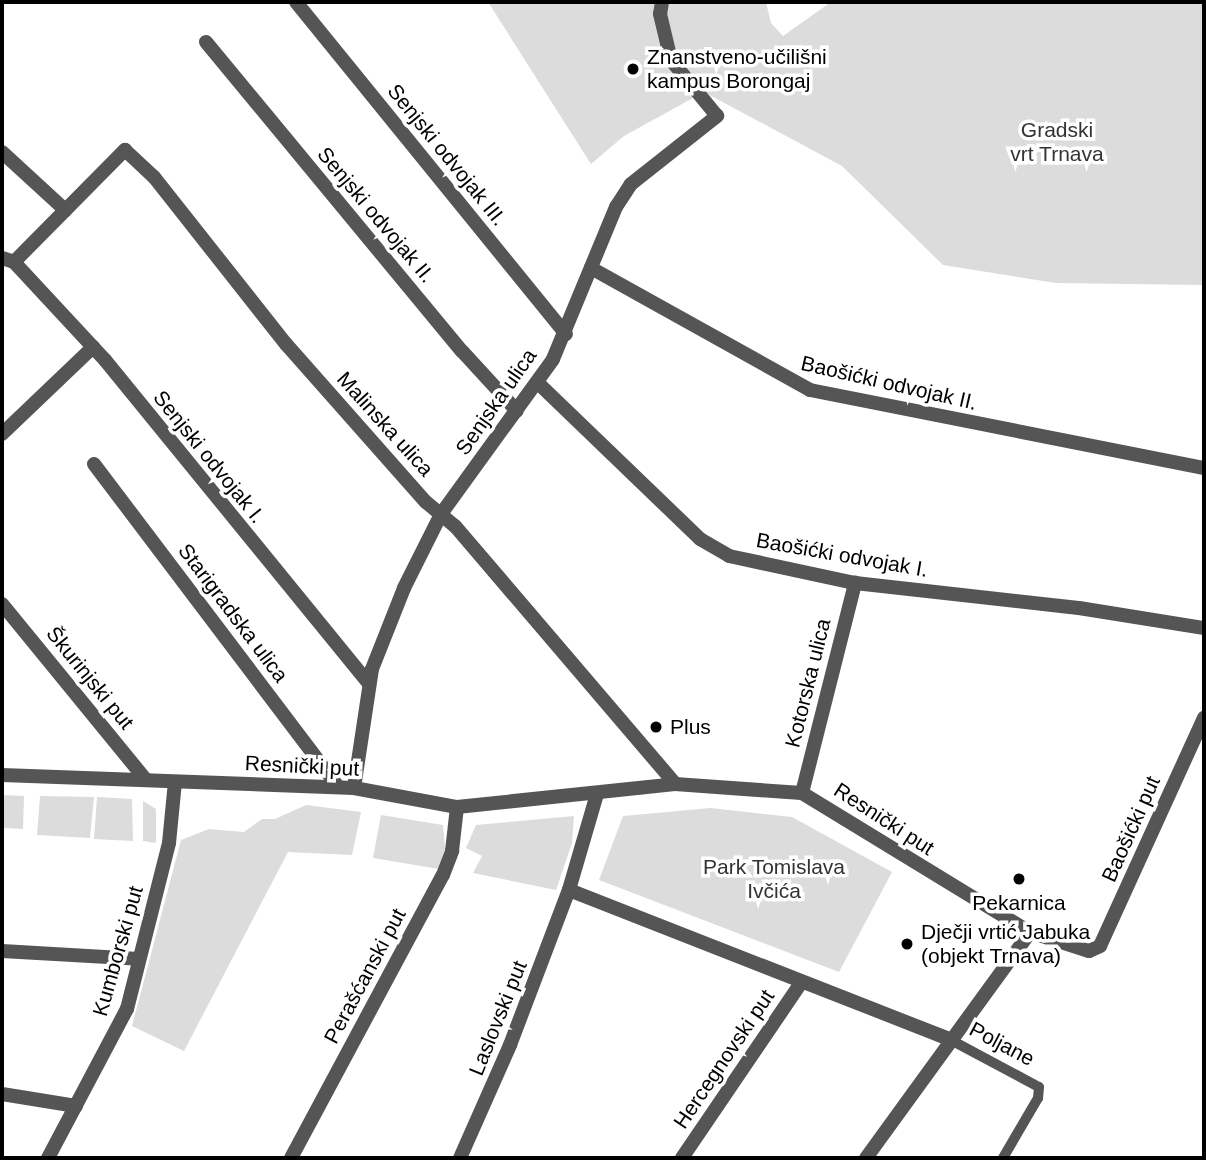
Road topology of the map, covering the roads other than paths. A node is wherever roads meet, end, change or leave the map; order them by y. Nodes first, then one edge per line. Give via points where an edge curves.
1 (296, 2) edge
2 (662, 2) edge
3 (206, 42) dead end
4 (2, 152) edge
5 (65, 210) junction
6 (8, 260) edge
7 (591, 268) junction
8 (566, 334) junction
9 (93, 347) junction
10 (538, 383) junction
11 (517, 411) junction
12 (2, 434) edge
13 (94, 464) dead end
14 (1204, 468) edge
15 (441, 514) junction
16 (855, 583) junction
17 (2, 604) edge
18 (1204, 628) edge
19 (368, 682) junction
20 (1204, 718) edge
21 (2, 775) edge
22 (145, 779) junction
23 (175, 782) junction
24 (675, 784) junction
25 (338, 787) junction
26 (354, 788) junction
27 (597, 793) junction
28 (802, 793) junction
29 (457, 807) junction
30 (569, 890) junction
31 (1030, 932) junction
32 (2, 950) edge
33 (1090, 951) joint
34 (139, 959) junction
35 (801, 983) junction
36 (949, 1039) junction
37 (2, 1094) edge
38 (76, 1106) junction
39 (48, 1158) edge
40 (291, 1158) edge
41 (460, 1158) edge
42 (682, 1158) edge
43 (866, 1158) edge
44 (1003, 1158) edge

1 - 8 street, Senjski odvojak III.
2 - 7 street, Senjska ulica via 660,14 671,60 717,116 631,184
3 - 11 street, Senjski odvojak II.
4 - 5 street
5 - 6 street
5 - 15 street, Malinska ulica via 125,150 154,177 295,354
6 - 9 street, Senjski odvojak I.
7 - 8 street, Senjska ulica
7 - 14 street, Baošićki odvojak II. via 810,390
8 - 10 street, Senjska ulica
9 - 12 street
9 - 19 street, Senjski odvojak I.
10 - 11 street, Senjska ulica
10 - 16 street, Baošićki odvojak I. via 713,549
11 - 15 street, Senjska ulica
13 - 25 street, Starigradska ulica
15 - 19 street, Senjska ulica via 404,588
15 - 24 street, Malinska ulica
16 - 18 street, Baošićki odvojak I. via 1079,608
16 - 28 street, Kotorska ulica
17 - 22 street, Škurinjski put
19 - 26 street, Senjska ulica
20 - 33 street, Baošićki put via 1100,946
21 - 22 street, Resnički put
22 - 23 street, Resnički put
23 - 25 street, Resnički put
23 - 34 street, Kumborski put via 169,843
24 - 27 street, Resnički put
24 - 28 street, Resnički put
25 - 26 street, Resnički put
26 - 29 street, Resnički put
27 - 29 street, Resnički put
27 - 30 street
28 - 31 street, Resnički put
29 - 40 street, Perašćanski put via 452,851 443,875
30 - 35 street
30 - 41 street, Laslovski put via 510,1045
31 - 33 street, Resnički put
31 - 36 street, Poljane
32 - 34 street
34 - 38 street, Kumborski put via 127,1009
35 - 36 street
35 - 42 street, Hercegnovski put
36 - 43 street, Poljane
36 - 44 lane, Poljane via 1039,1087 1038,1098
37 - 38 street
38 - 39 street, Kumborski put

